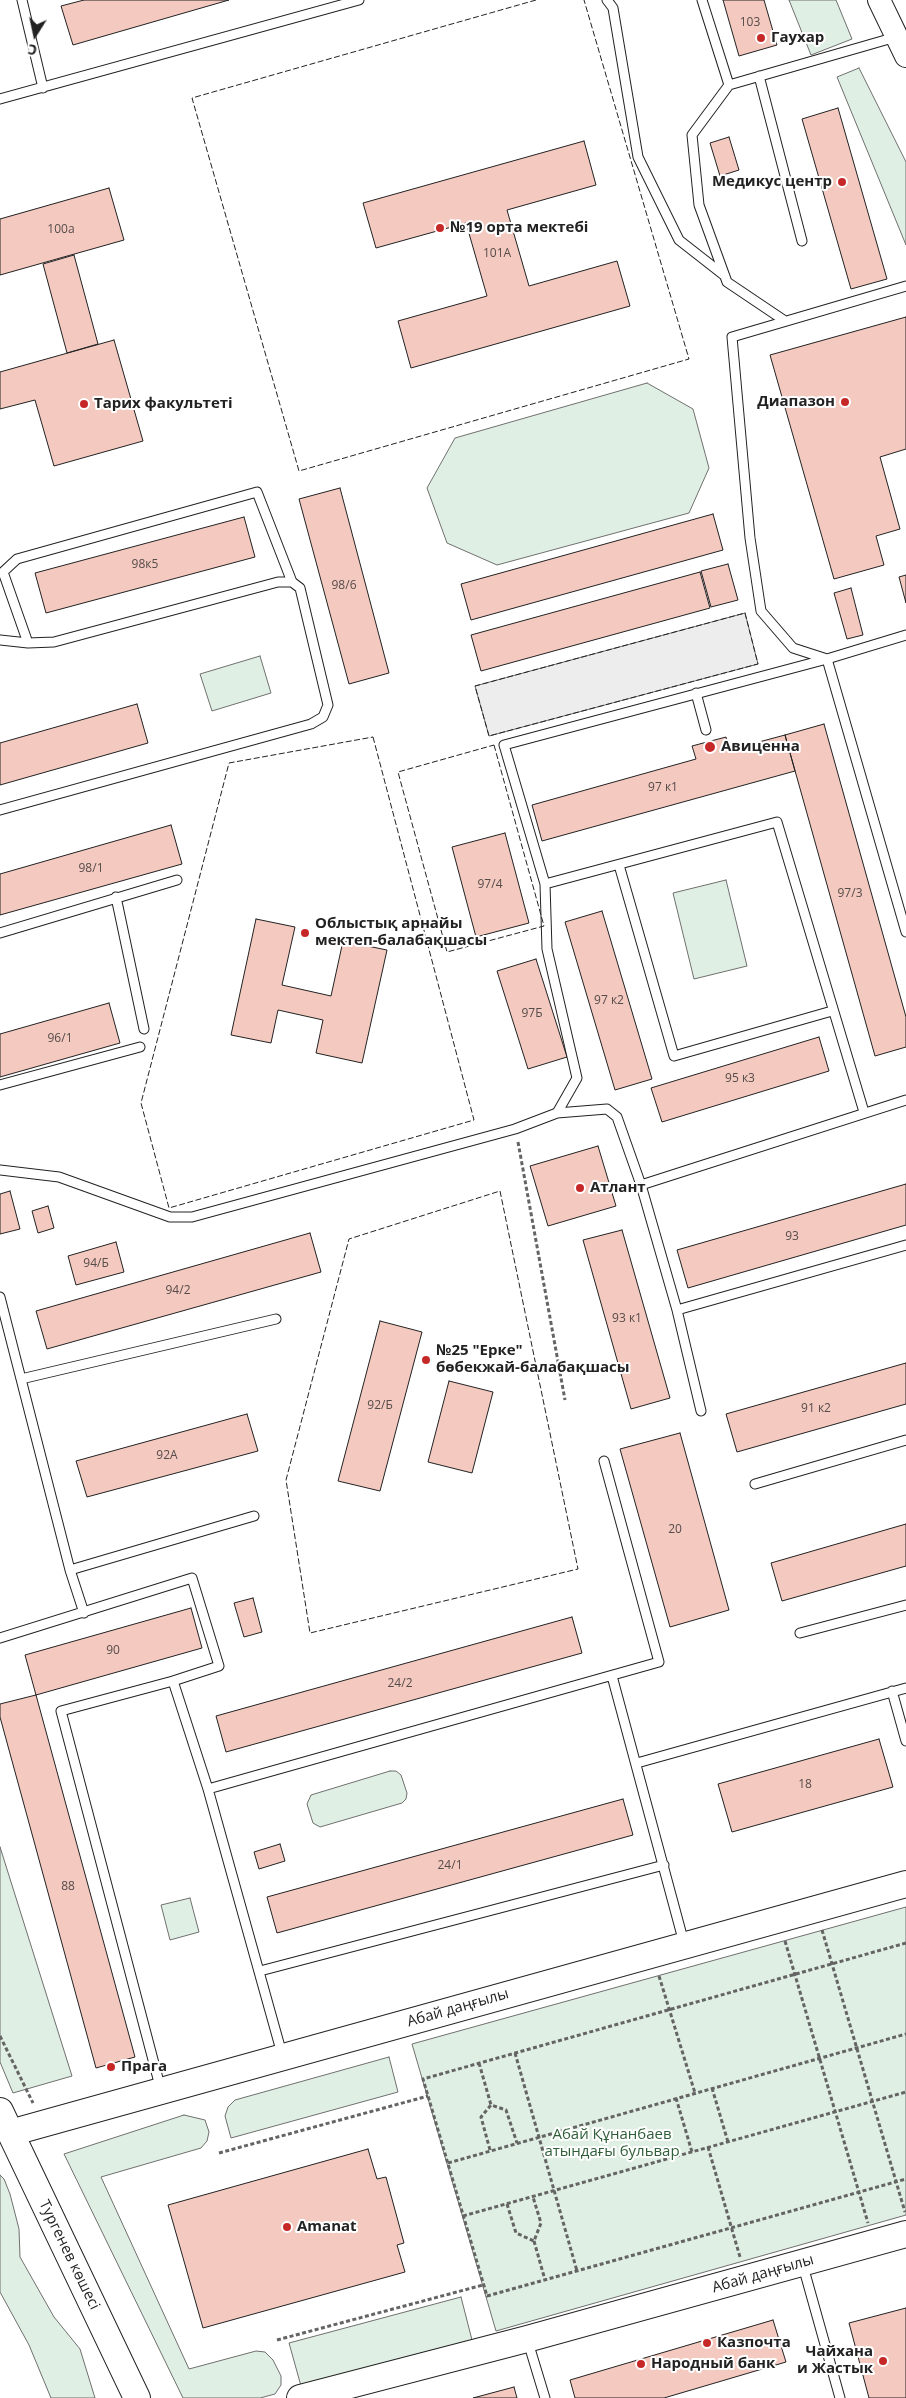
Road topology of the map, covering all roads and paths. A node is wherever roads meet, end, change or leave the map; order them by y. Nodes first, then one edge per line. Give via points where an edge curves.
1 (22, 0) edge
2 (358, 0) edge
3 (607, 0) edge
4 (702, 0) edge
5 (879, 0) edge
6 (901, 46) edge
7 (759, 76) junction
8 (729, 84) junction
9 (43, 88) junction
10 (0, 99) edge
11 (802, 241) dead end
12 (725, 276) junction
13 (906, 286) edge
14 (785, 321) junction
15 (292, 582) junction
16 (906, 635) edge
17 (0, 640) edge
18 (28, 643) junction
19 (827, 659) junction
20 (696, 693) junction
21 (706, 730) dead end
22 (0, 810) edge
23 (619, 866) junction
24 (177, 880) dead end
25 (545, 884) junction
26 (116, 898) junction
27 (0, 932) edge
28 (906, 932) edge
29 (832, 1010) junction
30 (144, 1029) dead end
31 (140, 1047) dead end
32 (0, 1085) edge
33 (906, 1100) edge
34 (864, 1112) junction
35 (556, 1114) junction
36 (515, 1129) junction
37 (0, 1170) edge
38 (641, 1185) junction
39 (906, 1245) edge
40 (0, 1297) edge
41 (677, 1310) junction
42 (276, 1318) dead end
43 (21, 1379) junction
44 (565, 1400) dead end
45 (701, 1411) dead end
46 (906, 1440) edge
47 (604, 1461) dead end
48 (756, 1484) dead end
49 (254, 1516) dead end
50 (70, 1570) junction
51 (906, 1605) edge
52 (84, 1613) junction
53 (800, 1634) dead end
54 (0, 1638) edge
55 (612, 1676) junction
56 (173, 1681) junction
57 (906, 1688) edge
58 (892, 1692) junction
59 (906, 1741) edge
60 (637, 1763) junction
61 (208, 1789) junction
62 (664, 1865) junction
63 (906, 1884) edge
64 (822, 1930) dead end
65 (785, 1940) dead end
66 (906, 1943) edge
67 (685, 1945) junction
68 (832, 1964) junction
69 (260, 1971) junction
70 (795, 1974) junction
71 (659, 1975) dead end
72 (670, 2010) junction
73 (906, 2034) edge
74 (0, 2036) edge
75 (857, 2047) junction
76 (515, 2053) junction
77 (283, 2057) junction
78 (820, 2058) junction
79 (479, 2063) junction
80 (712, 2088) junction
81 (161, 2091) junction
82 (906, 2092) edge
83 (695, 2093) junction
84 (428, 2096) junction
85 (676, 2098) junction
86 (873, 2102) junction
87 (33, 2103) dead end
88 (491, 2105) junction
89 (835, 2112) junction
90 (5, 2122) edge
91 (539, 2137) junction
92 (728, 2142) junction
93 (517, 2143) junction
94 (708, 2148) junction
95 (490, 2150) junction
96 (692, 2152) junction
97 (218, 2153) dead end
98 (448, 2162) junction
99 (906, 2179) edge
100 (896, 2181) junction
101 (554, 2190) junction
102 (859, 2192) junction
103 (533, 2196) junction
104 (507, 2204) junction
105 (906, 2214) edge
106 (463, 2216) junction
107 (869, 2226) dead end
108 (732, 2228) junction
109 (906, 2234) edge
110 (534, 2241) junction
111 (742, 2262) dead end
112 (802, 2263) junction
113 (577, 2271) junction
114 (545, 2280) junction
115 (483, 2285) junction
116 (527, 2339) junction
117 (277, 2340) dead end
118 (137, 2398) edge
119 (300, 2398) edge
120 (545, 2398) edge
121 (840, 2398) edge

1 - 9 lane
2 - 9 lane
3 - 12 lane via 613,8 638,157 679,240
4 - 8 lane
5 - 6 street
6 - 7 lane
7 - 8 lane
7 - 11 lane
8 - 12 lane via 692,135 699,205
9 - 10 lane
12 - 14 lane via 727,282
13 - 14 lane
14 - 19 lane via 732,337 750,538 761,611 793,648
15 - 18 lane via 278,582 54,642
15 - 18 lane via 257,492 17,559 3,572
15 - 22 lane via 300,588 328,705 323,717 311,724
16 - 19 lane
17 - 18 lane
19 - 20 lane
19 - 28 lane
20 - 21 lane
20 - 25 lane via 504,745
23 - 25 lane
23 - 29 lane via 777,822
23 - 29 lane via 674,1056
24 - 26 lane
25 - 35 lane via 547,949 576,1078
26 - 27 lane
26 - 30 lane
29 - 34 lane
31 - 32 lane
33 - 34 lane
34 - 38 lane
35 - 36 lane
35 - 38 lane via 607,1109 617,1117
36 - 37 lane via 192,1217 170,1217 59,1177
36 - 44 path
38 - 41 lane
39 - 41 lane
40 - 43 lane
41 - 45 lane
42 - 43 lane
43 - 50 lane
46 - 48 lane
47 - 55 lane via 660,1662
49 - 50 lane
50 - 52 lane
51 - 53 lane
52 - 54 lane
52 - 56 lane via 192,1578 219,1666
55 - 60 lane
55 - 61 lane
56 - 61 lane
56 - 81 lane via 61,1711
57 - 58 lane
58 - 59 lane
58 - 60 lane
60 - 62 lane
61 - 69 lane
62 - 67 lane
62 - 69 lane
63 - 67 main road, Абай даңғылы
64 - 68 path
65 - 70 path
66 - 68 path
67 - 77 main road, Абай даңғылы
68 - 70 path
68 - 75 path
69 - 77 lane
70 - 72 path
70 - 78 path
71 - 72 path
72 - 76 path
72 - 83 path
73 - 75 path
74 - 87 path
75 - 78 path
75 - 86 path
76 - 79 path
76 - 91 path
77 - 81 main road, Абай даңғылы
78 - 80 path
78 - 89 path
79 - 84 path via 423,2079
79 - 88 path
80 - 83 path
80 - 92 path
81 - 90 main road, Абай даңғылы
82 - 86 path
83 - 85 path
84 - 97 path
84 - 98 path
85 - 91 path
85 - 96 path
86 - 89 path
86 - 100 path
88 - 93 path via 506,2110
88 - 95 path via 481,2117
89 - 92 path
89 - 102 path
90 - 118 main road, Тургенев көшесі
91 - 93 path
91 - 101 path
92 - 94 path
93 - 95 path
94 - 96 path
94 - 108 path
95 - 98 path
96 - 101 path
98 - 106 path
99 - 100 path
100 - 102 path
100 - 105 path
101 - 103 path
101 - 113 path
102 - 107 path
102 - 108 path
103 - 104 path
103 - 110 path via 541,2223
104 - 106 path
104 - 110 path via 516,2232
106 - 115 path
108 - 111 path
108 - 113 path
109 - 112 main road, Абай даңғылы
110 - 114 path
112 - 116 main road, Абай даңғылы
112 - 121 lane
113 - 114 path
114 - 115 path via 487,2296
115 - 117 path
116 - 119 main road, Абай даңғылы
116 - 120 lane

